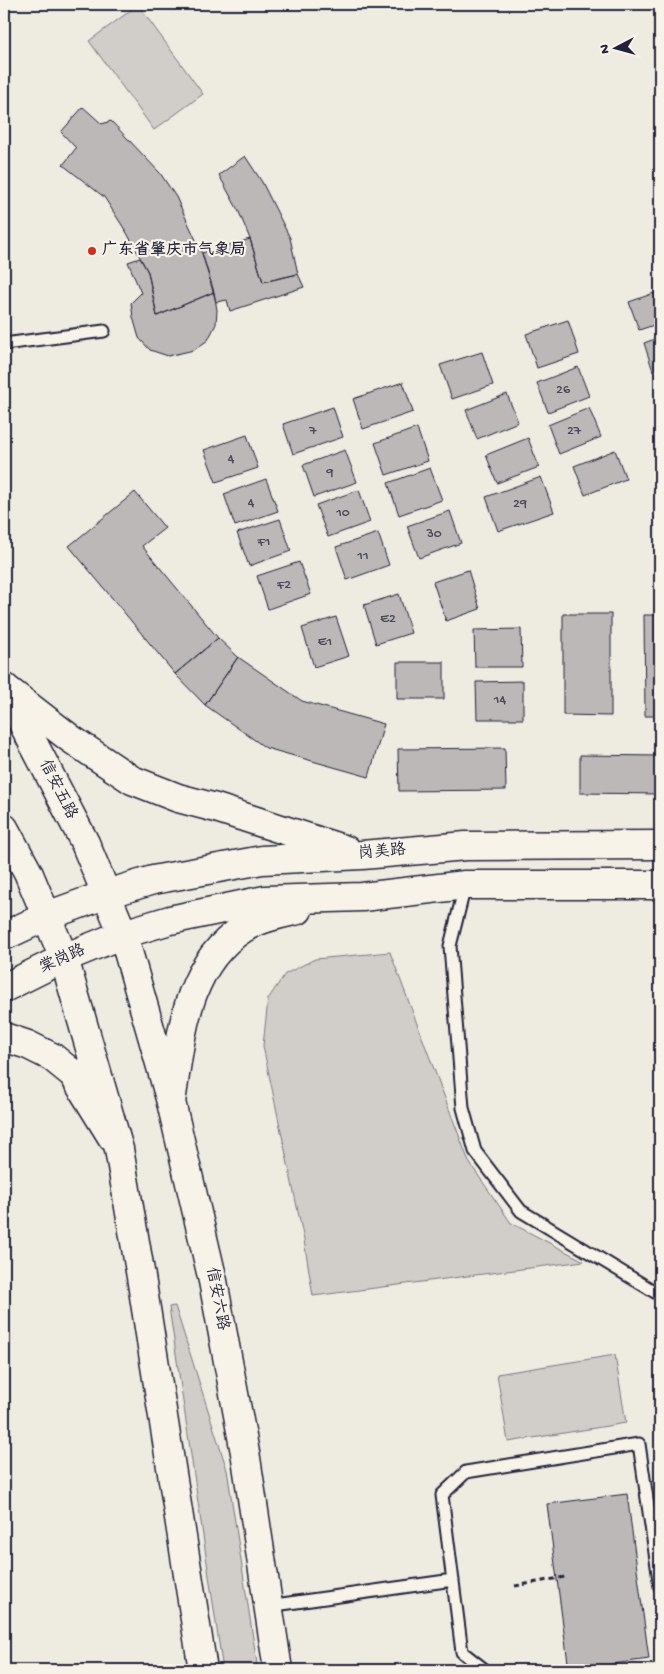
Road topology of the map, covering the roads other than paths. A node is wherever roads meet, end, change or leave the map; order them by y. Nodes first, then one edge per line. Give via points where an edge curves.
1 (104, 331) dead end
2 (4, 344) edge
3 (4, 688) edge
4 (4, 828) edge
5 (660, 845) edge
6 (362, 855) junction
7 (262, 860) junction
8 (465, 885) junction
9 (660, 885) edge
10 (107, 894) junction
11 (362, 897) junction
12 (265, 900) junction
13 (47, 916) junction
14 (123, 934) junction
15 (4, 936) edge
16 (64, 958) junction
17 (4, 988) edge
18 (4, 1037) edge
19 (171, 1102) junction
20 (119, 1149) junction
21 (660, 1294) edge
22 (453, 1580) junction
23 (660, 1587) edge
24 (268, 1606) junction
25 (203, 1670) edge
26 (278, 1670) edge
27 (485, 1670) edge

1 - 2 lane
3 - 6 main road via 70,740 147,787
3 - 10 main road, 信安五路 via 85,843
4 - 13 main road
5 - 6 main road, 岗美路 via 466,846
6 - 7 main road, 岗美路
7 - 10 main road, 岗美路 via 173,875
7 - 12 main road
8 - 9 main road
8 - 11 main road
8 - 21 lane via 450,946 463,1108 475,1151 521,1211
10 - 13 main road
10 - 14 main road, 信安五路
11 - 12 main road
11 - 19 main road via 278,914 245,927 225,942 205,967 184,1016
12 - 14 main road via 170,920
13 - 15 main road
13 - 16 main road
14 - 16 main road, 棠岗路
14 - 19 main road, 信安六路
16 - 17 main road, 棠岗路
16 - 20 main road
18 - 20 main road via 52,1057 73,1074
19 - 24 main road, 信安六路 via 213,1281 246,1458
20 - 25 main road
22 - 23 lane via 442,1495 466,1472 639,1444
22 - 24 lane
22 - 27 lane via 462,1652
24 - 26 main road, 信安六路

